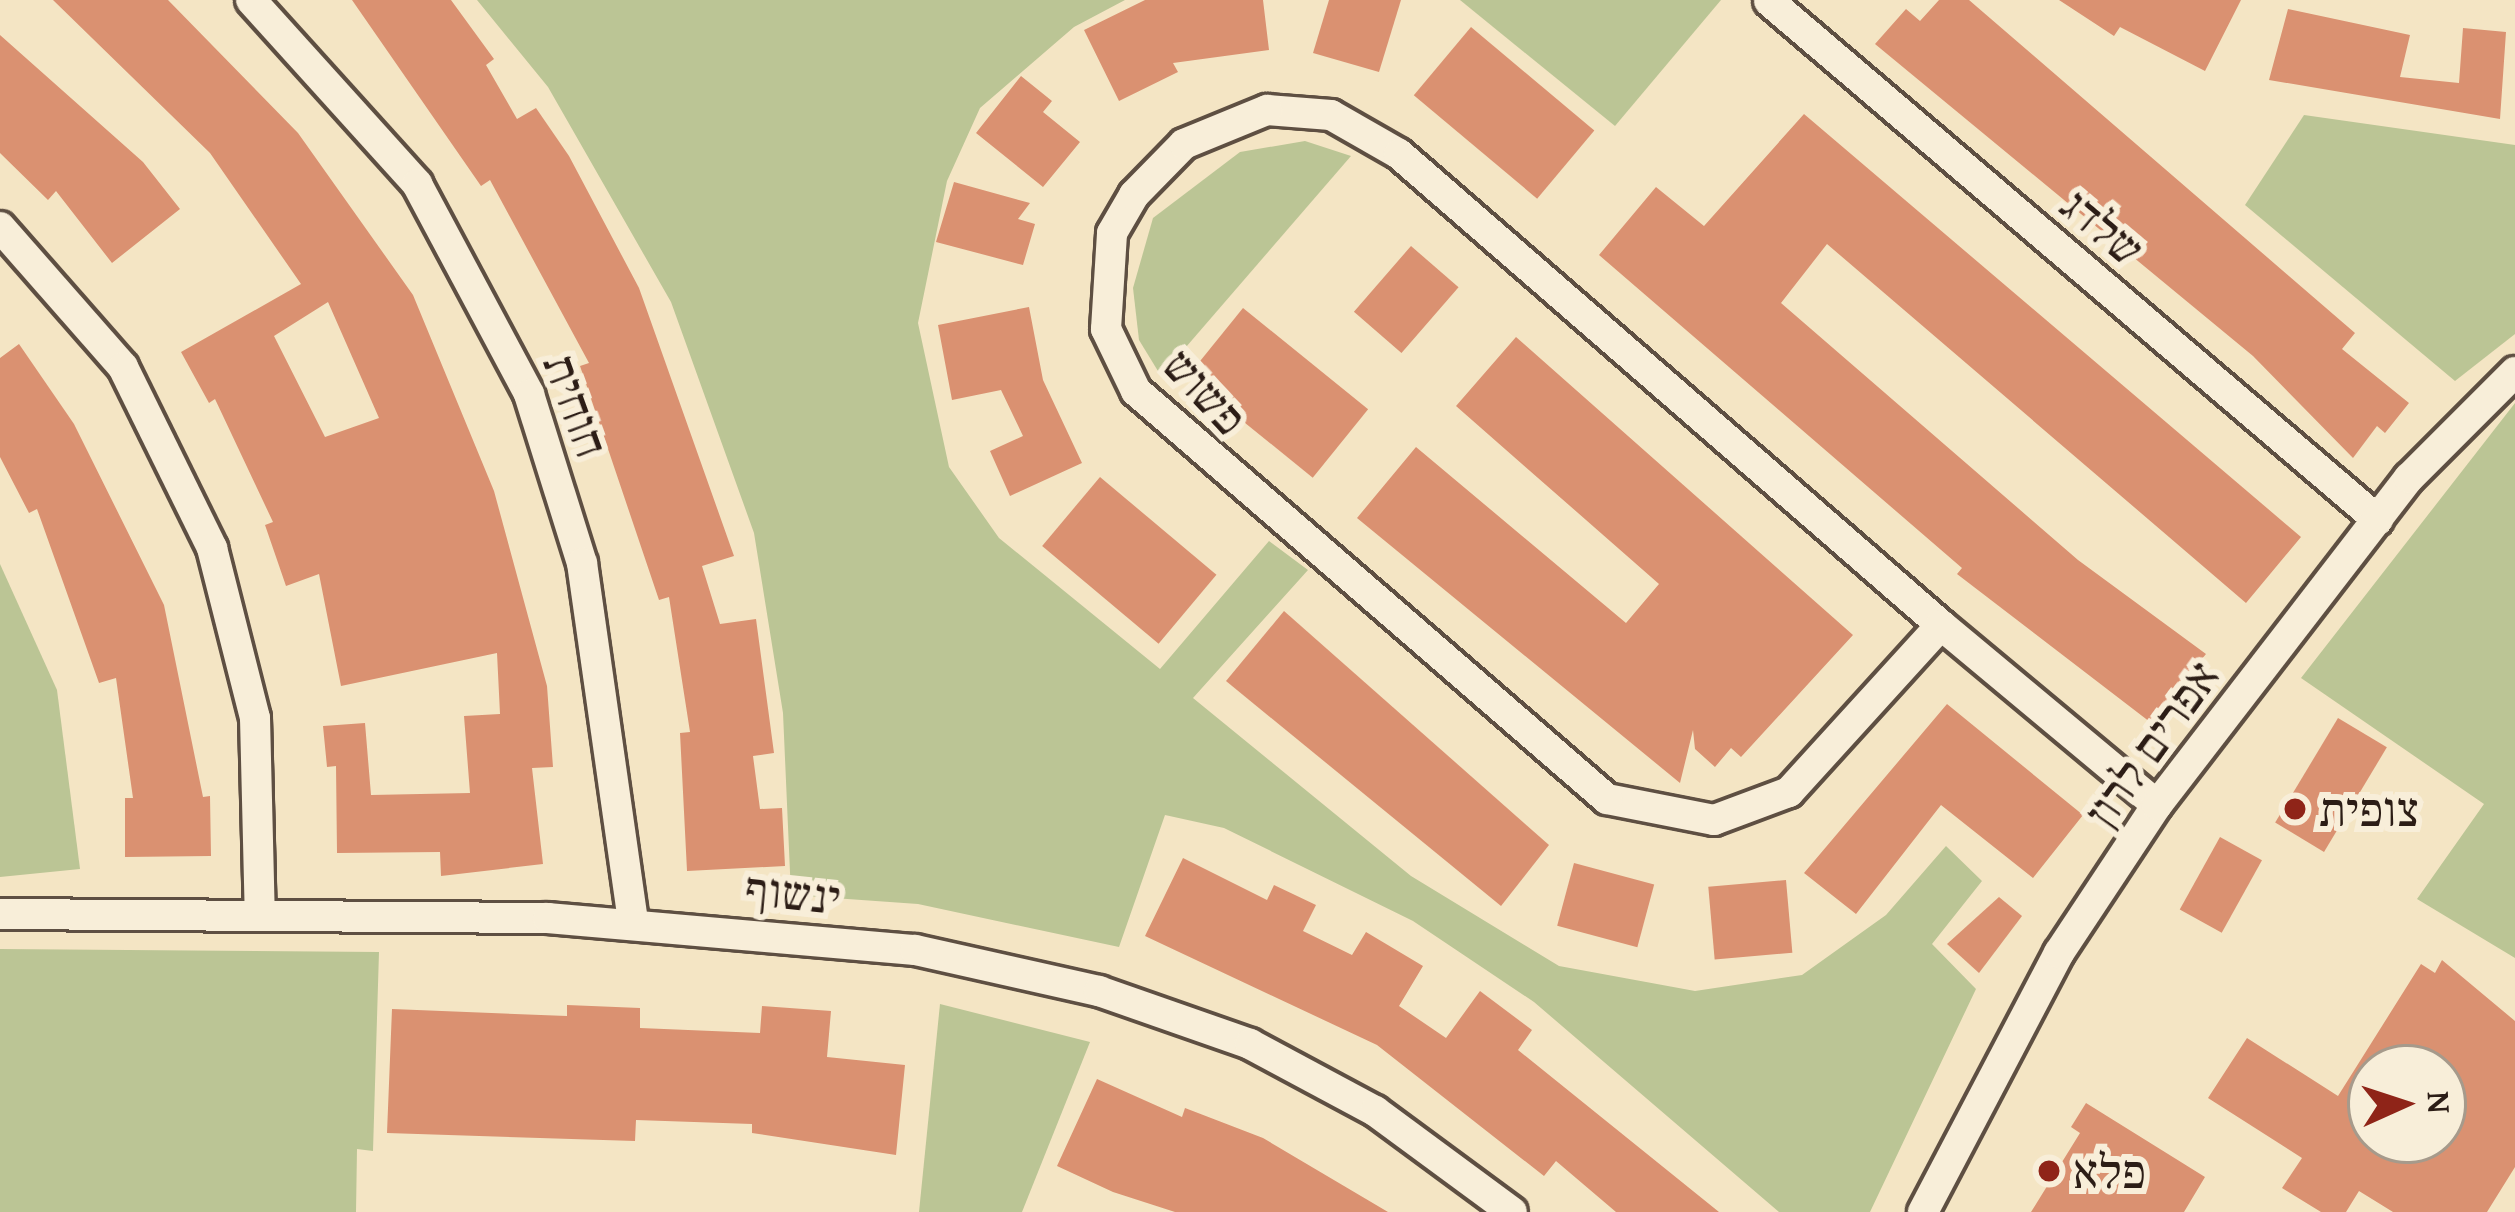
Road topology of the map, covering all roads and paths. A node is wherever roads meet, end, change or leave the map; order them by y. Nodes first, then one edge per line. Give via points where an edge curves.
1 (251, 0) edge
2 (1769, 2) edge
3 (0, 226) edge
4 (2515, 372) edge
5 (2378, 520) junction
6 (1941, 625) junction
7 (2157, 805) junction
8 (0, 914) edge
9 (260, 916) junction
10 (633, 923) junction
11 (1512, 1212) edge
12 (1924, 1212) edge

1 - 10 street, חוחית via 417,184 529,394 591,608
2 - 5 street, שלדג
3 - 9 street via 123,367 212,548 255,718
4 - 5 street, אפרים לרון
5 - 7 street, אפרים לרון
6 - 6 street, פשוש via 1363,129 1296,109 1210,129 1162,164 1112,233 1106,329 1156,416 1607,799 1714,820 1789,792
6 - 7 street, פשוש
7 - 12 street, אפרים לרון via 2059,953
8 - 9 street, ינשוף
9 - 10 street, ינשוף
10 - 11 street, ינשוף via 915,950 1169,1013 1315,1075

